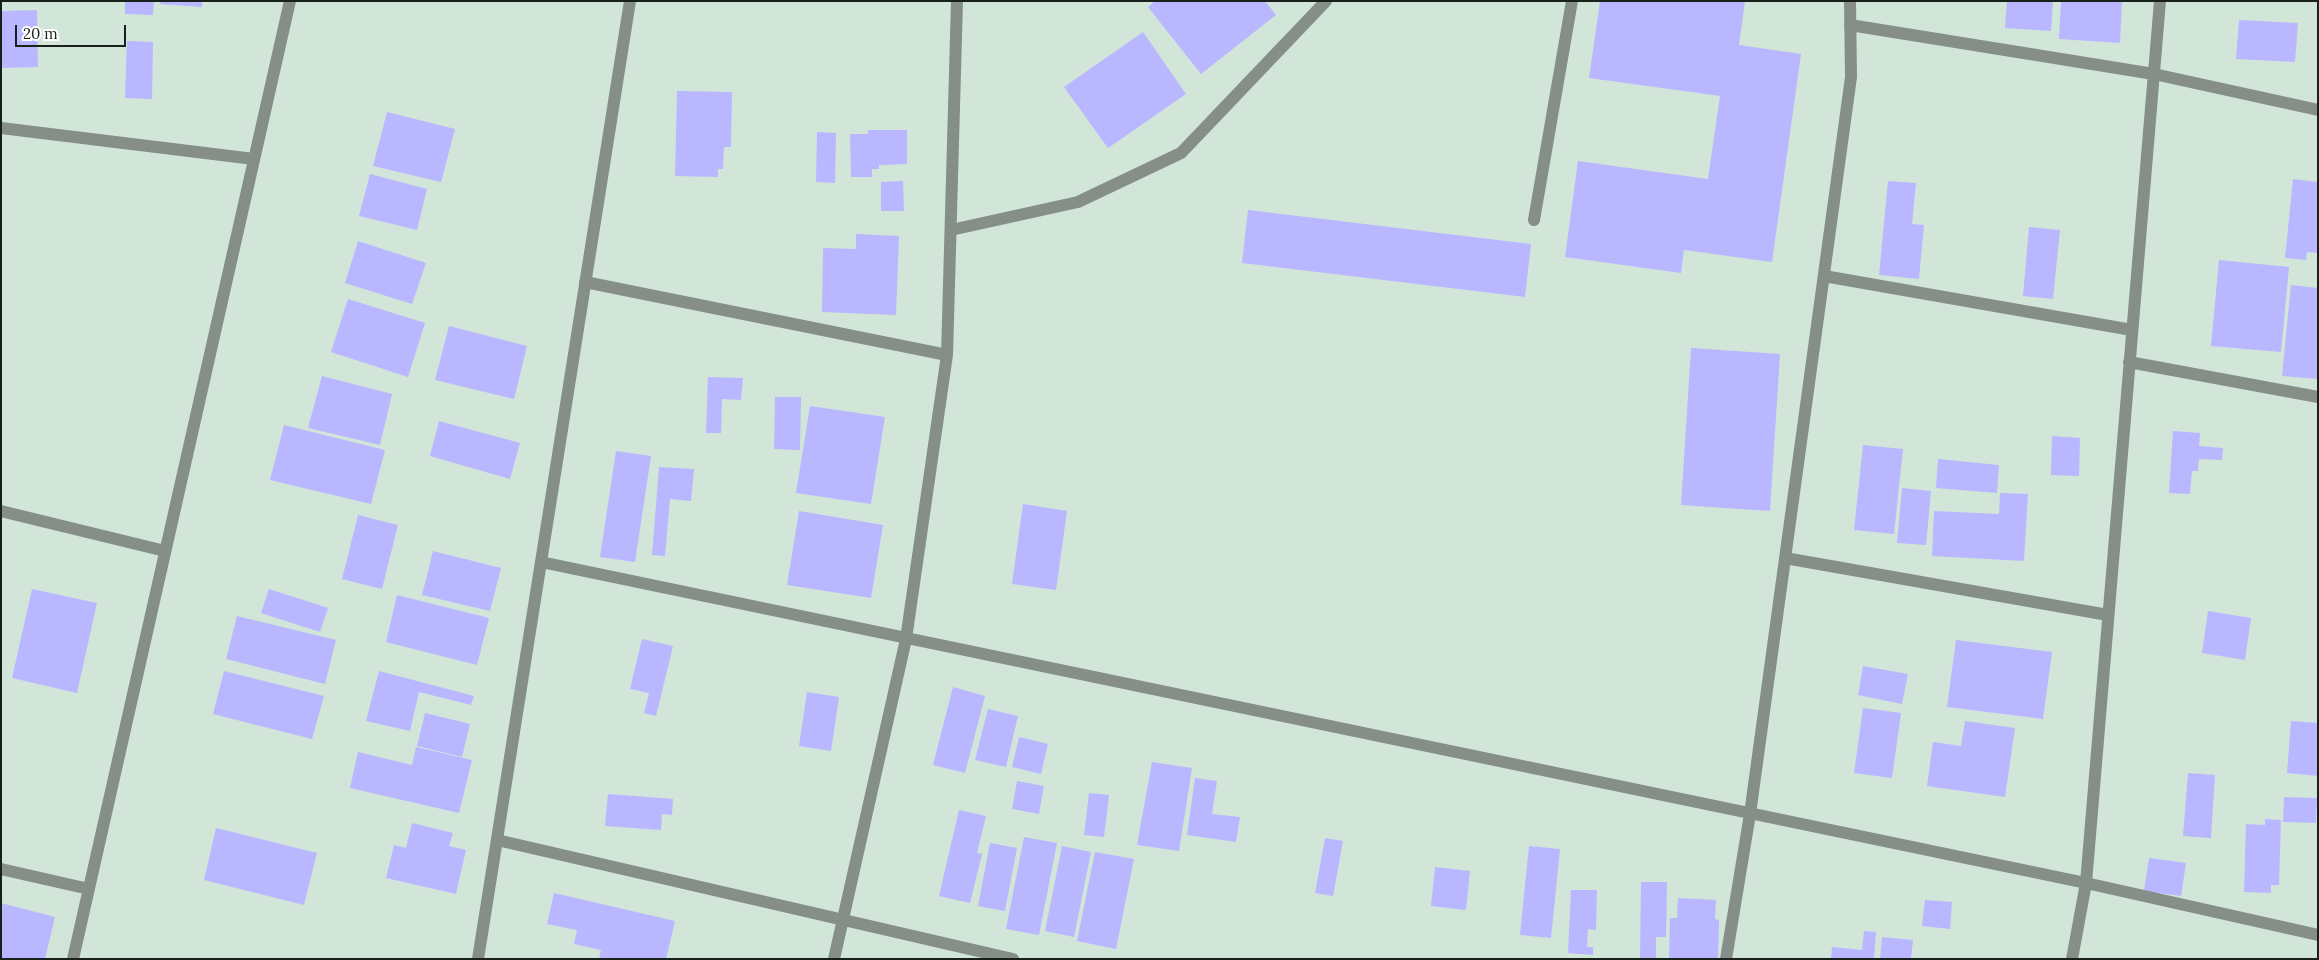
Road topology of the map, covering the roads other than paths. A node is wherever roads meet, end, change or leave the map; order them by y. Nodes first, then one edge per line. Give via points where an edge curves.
1 (290, 1) edge
2 (630, 1) edge
3 (957, 1) edge
4 (1326, 1) edge
5 (1572, 1) edge
6 (1850, 1) edge
7 (2160, 1) edge
8 (1850, 25) junction
9 (2154, 74) junction
10 (2318, 110) edge
11 (1, 128) edge
12 (254, 159) junction
13 (1534, 220) dead end
14 (951, 230) junction
15 (1824, 276) junction
16 (585, 282) junction
17 (2132, 330) junction
18 (948, 356) junction
19 (2130, 362) junction
20 (2318, 397) edge
21 (1, 511) edge
22 (165, 551) junction
23 (1785, 558) junction
24 (541, 562) junction
25 (2108, 615) junction
26 (906, 639) junction
27 (1750, 814) junction
28 (497, 840) junction
29 (1, 869) edge
30 (2086, 883) junction
31 (89, 889) junction
32 (843, 920) junction
33 (2318, 935) edge
34 (74, 959) edge
35 (478, 959) edge
36 (834, 959) edge
37 (1012, 959) edge
38 (1726, 959) edge
39 (2072, 959) edge

1 - 12 street
2 - 16 street
3 - 14 street
4 - 14 street via 1182,153 1078,202
5 - 13 street
6 - 8 street
7 - 9 street
8 - 9 street
8 - 15 street via 1851,77
9 - 10 street
9 - 17 street
11 - 12 street
12 - 22 street
14 - 18 street
15 - 17 street
15 - 23 street
16 - 18 street
16 - 24 street
17 - 19 street
18 - 26 street
19 - 20 street
19 - 25 street
21 - 22 street
22 - 31 street
23 - 25 street
23 - 27 street
24 - 26 street
24 - 28 street
25 - 30 street
26 - 27 street
26 - 32 street
27 - 30 street
27 - 38 street
28 - 32 street
28 - 35 street
29 - 31 street
30 - 33 street
30 - 39 street
31 - 34 street
32 - 36 street
32 - 37 street

